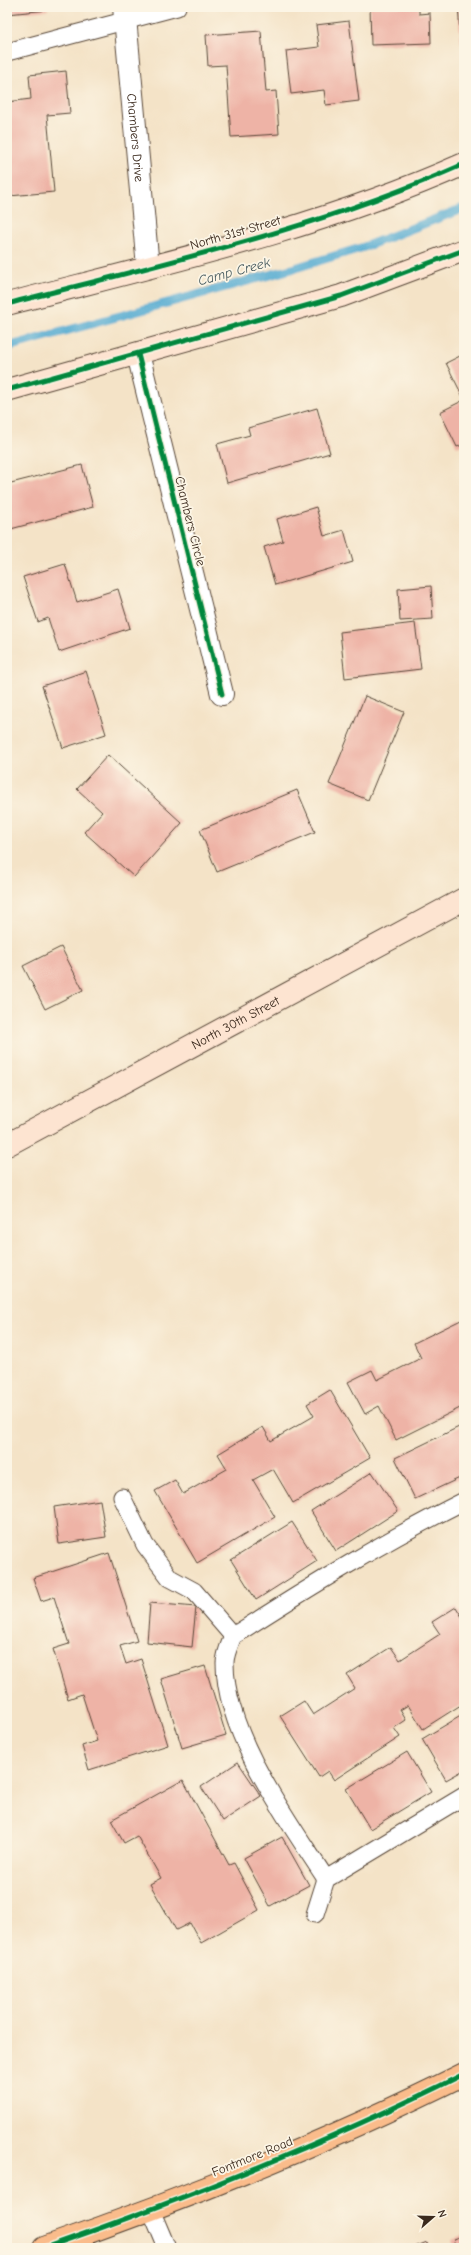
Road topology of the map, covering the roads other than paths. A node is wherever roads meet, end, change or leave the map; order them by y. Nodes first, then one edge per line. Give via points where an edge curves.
1 (177, 7) edge
2 (124, 15) edge
3 (7, 52) edge
4 (464, 164) edge
5 (464, 250) edge
6 (148, 267) junction
7 (7, 304) edge
8 (138, 354) junction
9 (7, 390) edge
10 (222, 694) dead end
11 (464, 899) edge
12 (7, 1145) edge
13 (122, 1497) dead end
14 (464, 1501) edge
15 (233, 1636) junction
16 (464, 1796) edge
17 (326, 1879) junction
18 (315, 1914) dead end
19 (464, 2074) edge
20 (151, 2210) junction
21 (74, 2243) edge
22 (44, 2248) edge
23 (167, 2248) edge

1 - 2 lane
2 - 3 lane
2 - 6 street, Chambers Drive
4 - 6 main road, North 31st Street via 327,216
5 - 8 main road via 341,296
6 - 7 main road, North 31st Street
8 - 9 main road
8 - 10 street, Chambers Circle
11 - 12 main road, North 30th Street
13 - 15 lane via 145,1545 170,1578 194,1591
14 - 15 lane via 334,1571
15 - 17 lane via 225,1661 229,1691 241,1735 279,1805
16 - 17 lane
17 - 18 lane
19 - 20 main road, Fontmore Road via 333,2135
20 - 21 main road, Fontmore Road
20 - 23 lane
21 - 22 main road, Fontmore Road

